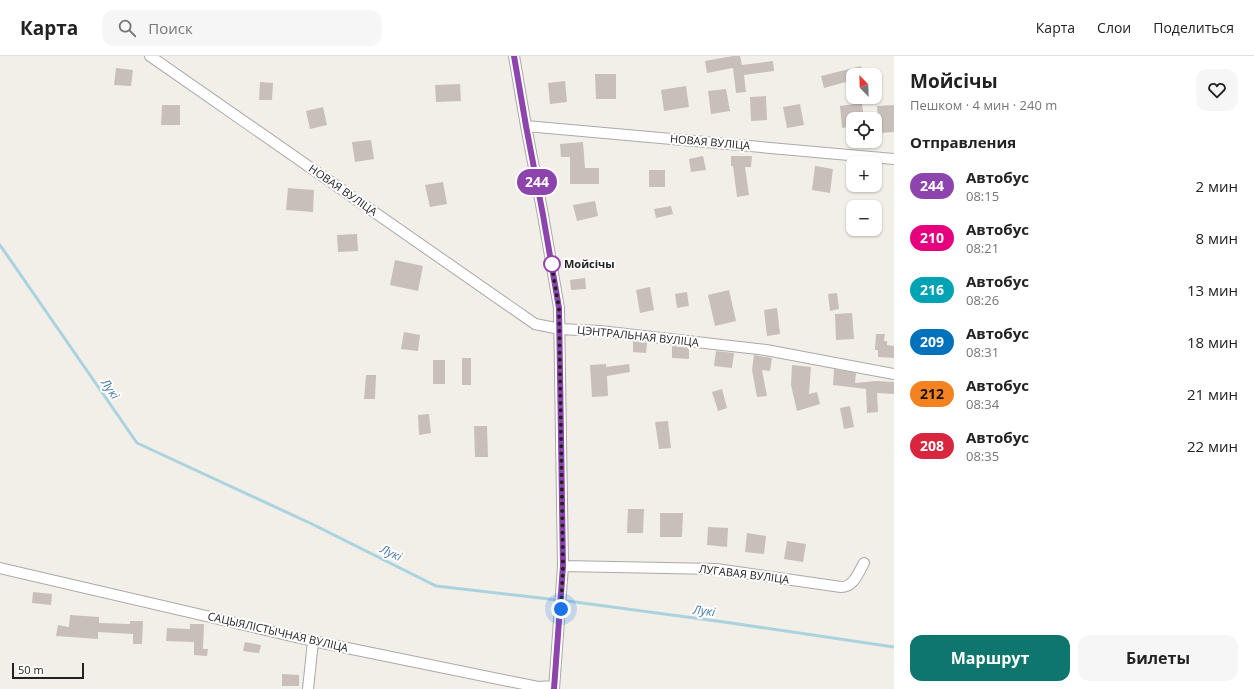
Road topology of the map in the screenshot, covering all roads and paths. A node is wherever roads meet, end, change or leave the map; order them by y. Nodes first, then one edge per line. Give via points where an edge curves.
1 (150, 56) edge
2 (514, 56) edge
3 (526, 126) junction
4 (894, 159) edge
5 (535, 324) joint
6 (560, 329) junction
7 (894, 374) edge
8 (864, 563) dead end
9 (563, 566) junction
10 (0, 568) edge
11 (313, 640) junction
12 (554, 687) edge
13 (308, 689) edge

1 - 5 street, НОВАЯ ВУЛІЦА
2 - 3 street
3 - 4 street, НОВАЯ ВУЛІЦА
3 - 6 street via 559,308
5 - 6 street, ЦЭНТРАЛЬНАЯ ВУЛІЦА
6 - 7 street, ЦЭНТРАЛЬНАЯ ВУЛІЦА via 600,331 766,350
6 - 9 street
8 - 9 street, ЛУГАВАЯ ВУЛІЦА via 851,584 845,587 716,569
9 - 12 street
10 - 11 street, САЦЫЯЛІСТЫЧНАЯ ВУЛІЦА
11 - 12 street, САЦЫЯЛІСТЫЧНАЯ ВУЛІЦА via 538,687
11 - 13 street

